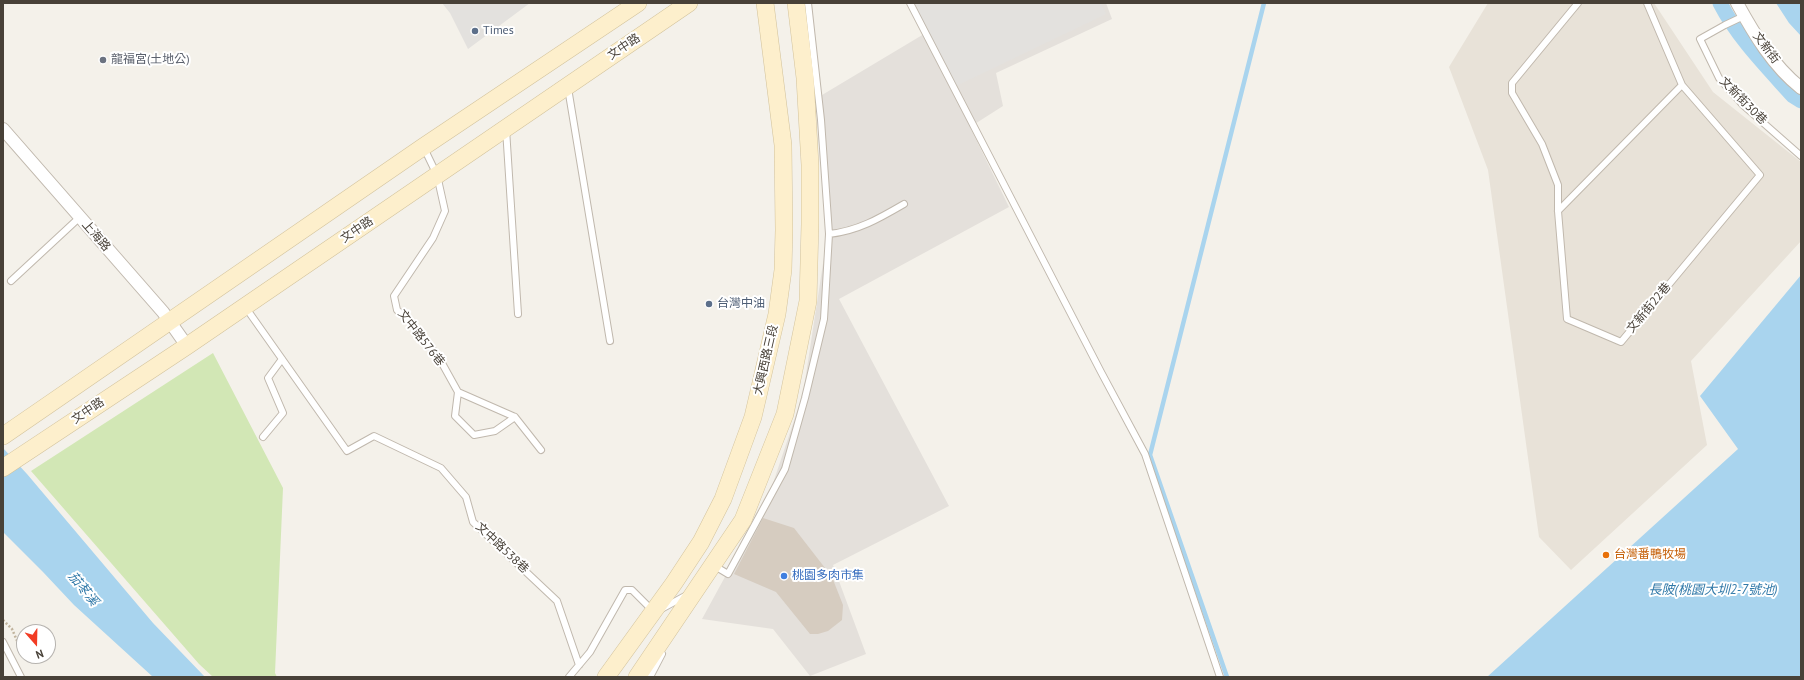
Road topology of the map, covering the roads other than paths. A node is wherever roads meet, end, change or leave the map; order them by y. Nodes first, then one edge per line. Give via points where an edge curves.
1 (638, 3) edge
2 (690, 3) edge
3 (765, 3) edge
4 (796, 3) edge
5 (808, 3) edge
6 (910, 3) edge
7 (1578, 3) edge
8 (1647, 3) edge
9 (1737, 3) edge
10 (1744, 16) junction
11 (1682, 85) junction
12 (567, 86) junction
13 (1801, 88) edge
14 (3, 128) edge
15 (506, 128) junction
16 (423, 147) junction
17 (1801, 156) edge
18 (437, 175) junction
19 (904, 204) dead end
20 (1558, 211) junction
21 (80, 217) junction
22 (829, 234) junction
23 (11, 281) dead end
24 (245, 306) junction
25 (518, 314) dead end
26 (170, 322) junction
27 (610, 341) dead end
28 (186, 346) junction
29 (282, 359) junction
30 (458, 392) junction
31 (515, 417) junction
32 (4, 435) edge
33 (263, 437) dead end
34 (541, 450) dead end
35 (3, 468) edge
36 (713, 565) junction
37 (695, 591) junction
38 (654, 612) junction
39 (3, 642) edge
40 (579, 665) junction
41 (21, 677) edge
42 (569, 677) edge
43 (598, 677) edge
44 (606, 677) edge
45 (637, 677) edge
46 (650, 677) edge
47 (1220, 677) edge

1 - 16 street
2 - 12 street, 文中路
3 - 38 street, 大興西路三段 via 783,145 783,270 777,314 752,417 723,499 700,542
4 - 36 street via 810,165 808,301 785,414 743,520
5 - 22 lane via 821,120
6 - 47 lane via 1145,454
7 - 20 lane, 文新街22巷 via 1512,83 1512,93 1542,144 1558,184
8 - 11 lane, 文新街22巷
9 - 10 street, 文新街
10 - 13 street, 文新街 via 1773,60
10 - 17 lane, 文新街30巷 via 1700,39 1719,78 1743,105
11 - 20 lane
11 - 20 lane, 文新街22巷 via 1760,175 1621,342 1567,319
12 - 15 street, 文中路
12 - 27 lane
14 - 21 street, 上海路
15 - 18 street, 文中路
15 - 25 lane
16 - 18 lane, 文中路576巷
16 - 26 street
18 - 24 street, 文中路
18 - 30 lane, 文中路576巷 via 445,211 433,238 394,296 398,310 438,356
19 - 22 lane via 847,232
21 - 23 lane
21 - 26 street, 上海路
22 - 36 lane via 824,319 785,469 728,574
24 - 28 street, 文中路
24 - 29 lane, 文中路538巷
26 - 28 street, 上海路
26 - 32 street
28 - 35 street, 文中路
29 - 33 lane via 268,378 283,413
29 - 40 lane, 文中路538巷 via 347,450 374,436 441,468 466,497 474,522 557,601
30 - 31 lane
30 - 31 lane via 455,416 474,435 495,431
31 - 34 lane
36 - 37 street
37 - 38 lane
37 - 45 street
37 - 46 lane
38 - 40 lane via 632,590 625,590 590,652
38 - 43 lane
38 - 44 street, 大興西路三段
39 - 41 lane
40 - 42 lane

